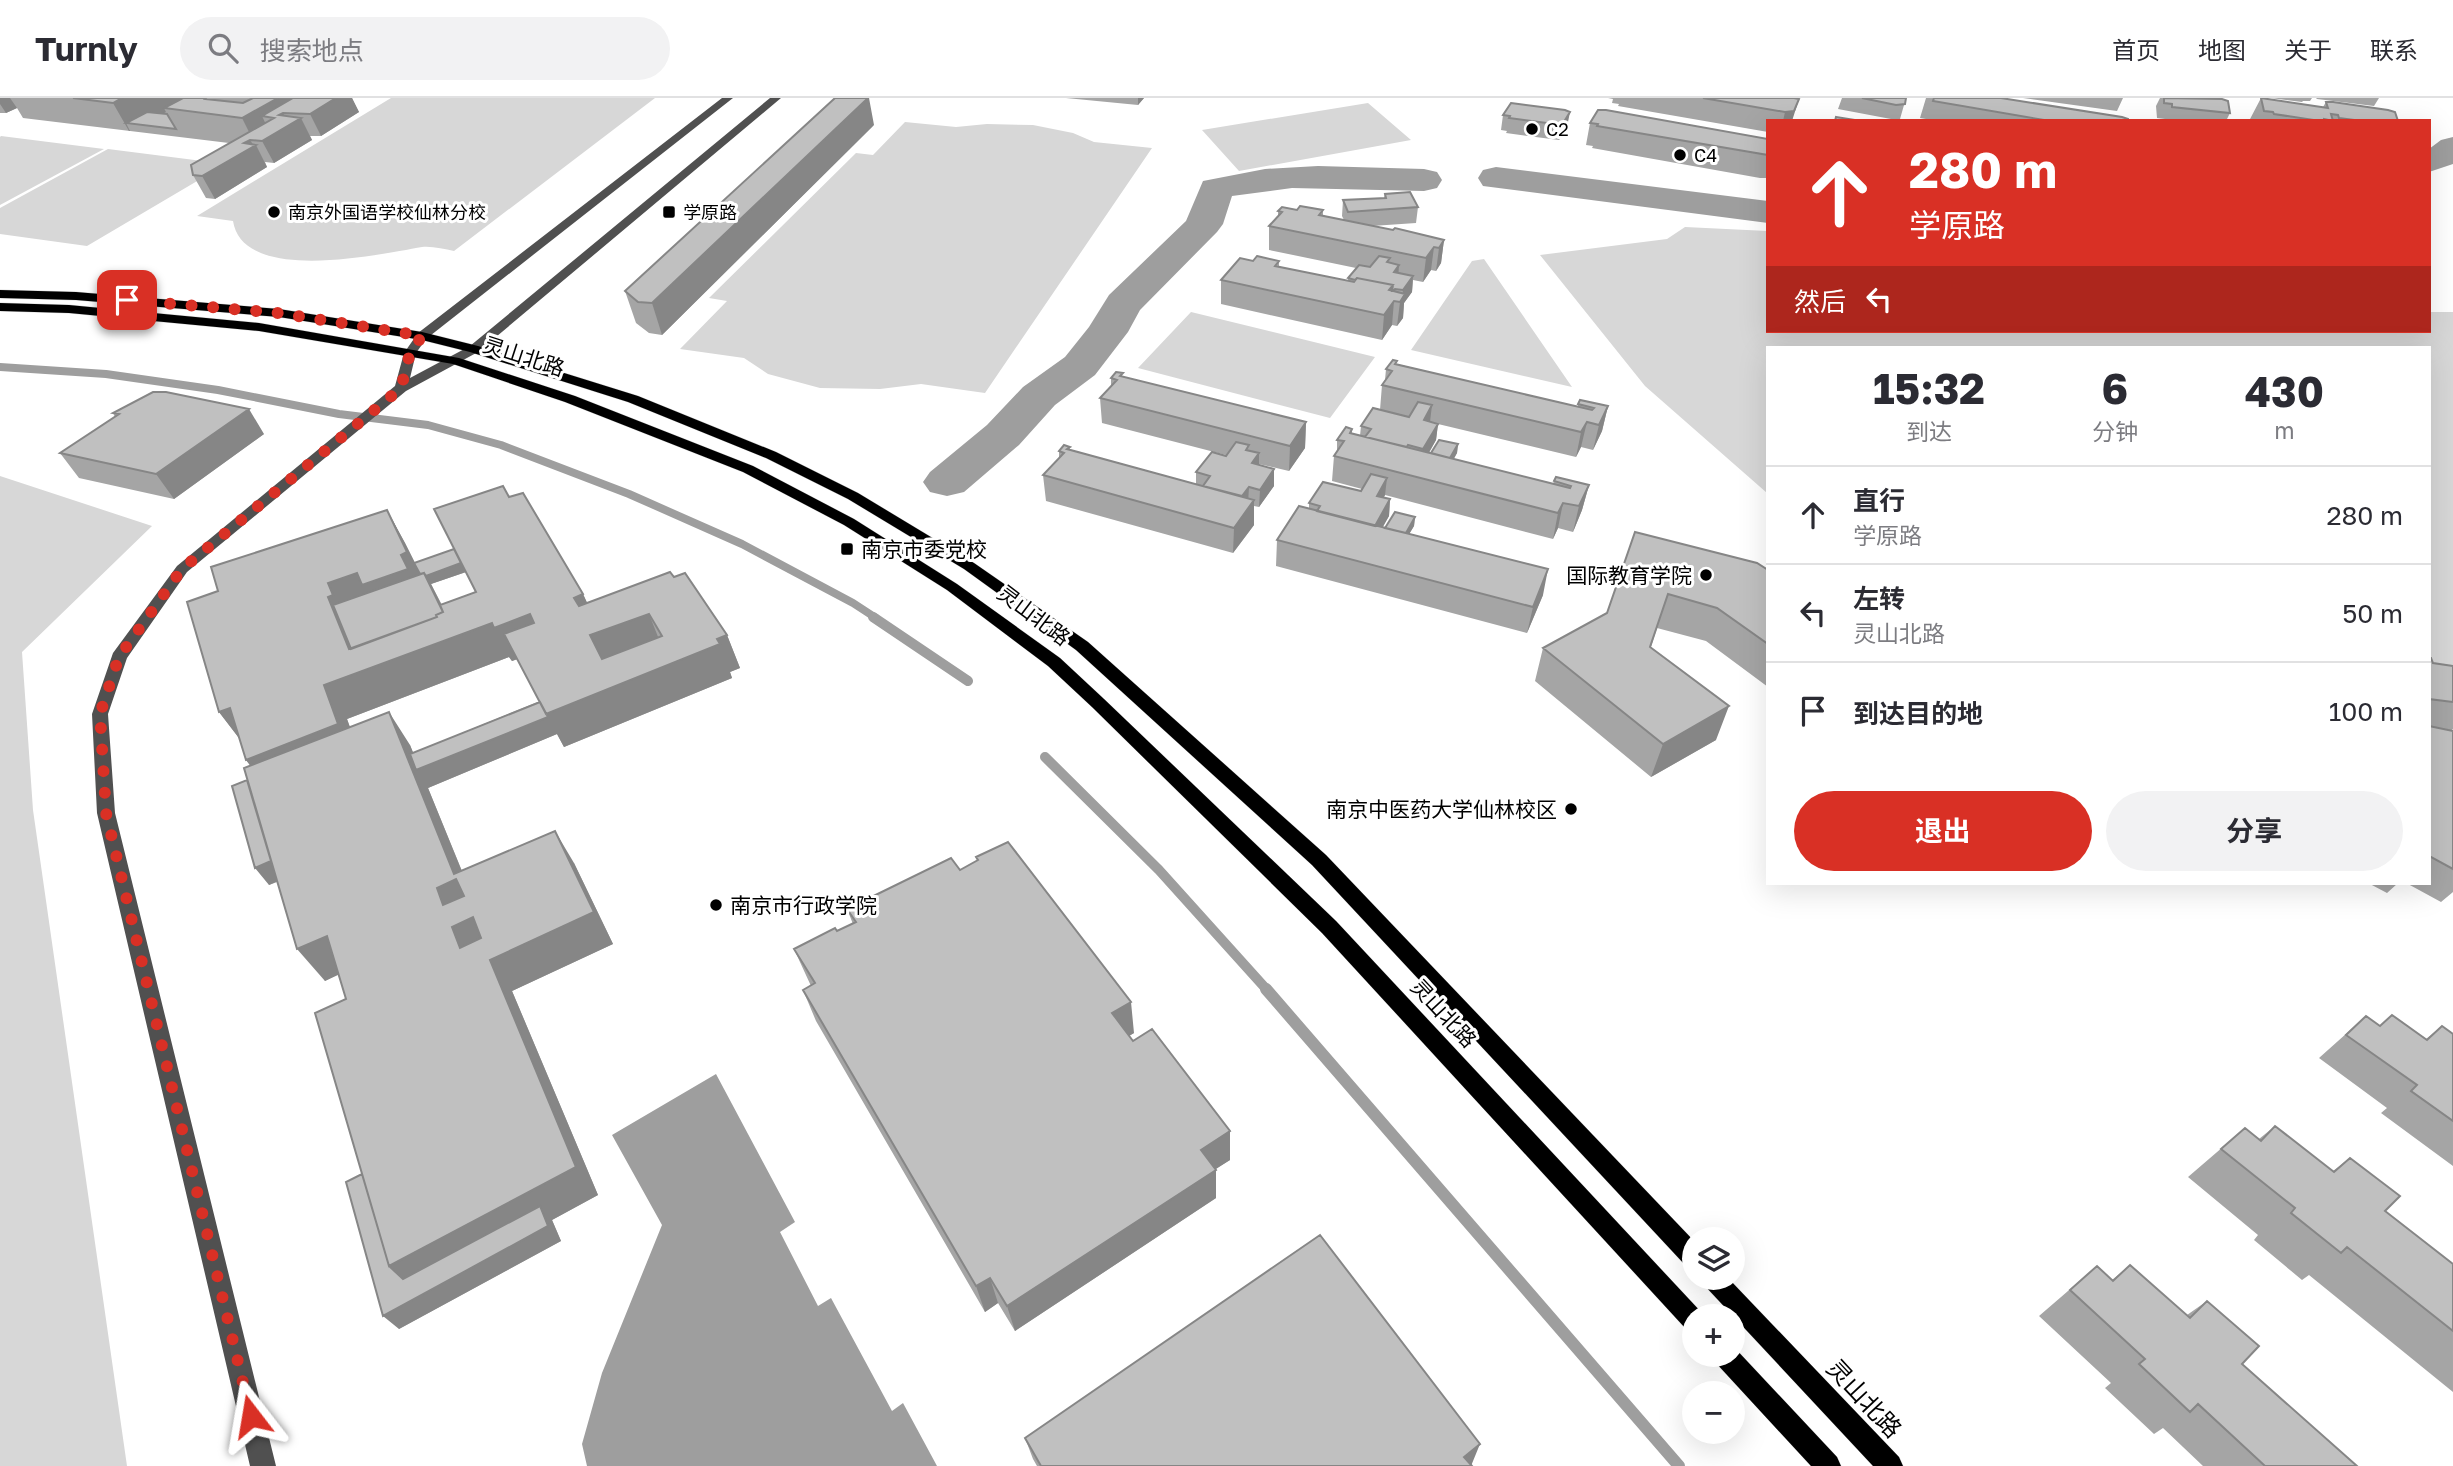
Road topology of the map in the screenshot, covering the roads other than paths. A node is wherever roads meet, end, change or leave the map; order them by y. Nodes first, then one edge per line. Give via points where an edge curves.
1 (728, 98) edge
2 (776, 98) edge
3 (0, 294) edge
4 (0, 307) edge
5 (422, 336) junction
6 (474, 349) junction
7 (410, 353) junction
8 (456, 361) junction
9 (401, 388) junction
10 (1682, 1245) edge
11 (1724, 1290) edge
12 (1682, 1308) edge
13 (1737, 1367) edge
14 (263, 1466) edge
15 (1828, 1466) edge
16 (1891, 1466) edge

1 - 5 street
2 - 6 street
3 - 5 main road, 灵山北路 via 279,313
4 - 7 main road, 灵山北路 via 172,317
5 - 6 main road, 灵山北路
5 - 7 street
6 - 8 street
6 - 10 main road, 灵山北路 via 633,399 771,455 853,496 969,566 1082,646 1319,860
7 - 8 main road, 灵山北路
7 - 9 street
8 - 9 street
8 - 12 main road, 灵山北路 via 748,469 849,522 952,587 1054,662 1329,927
9 - 14 street via 182,569 119,657 100,714 106,813
11 - 16 main road, 灵山北路
13 - 15 main road

